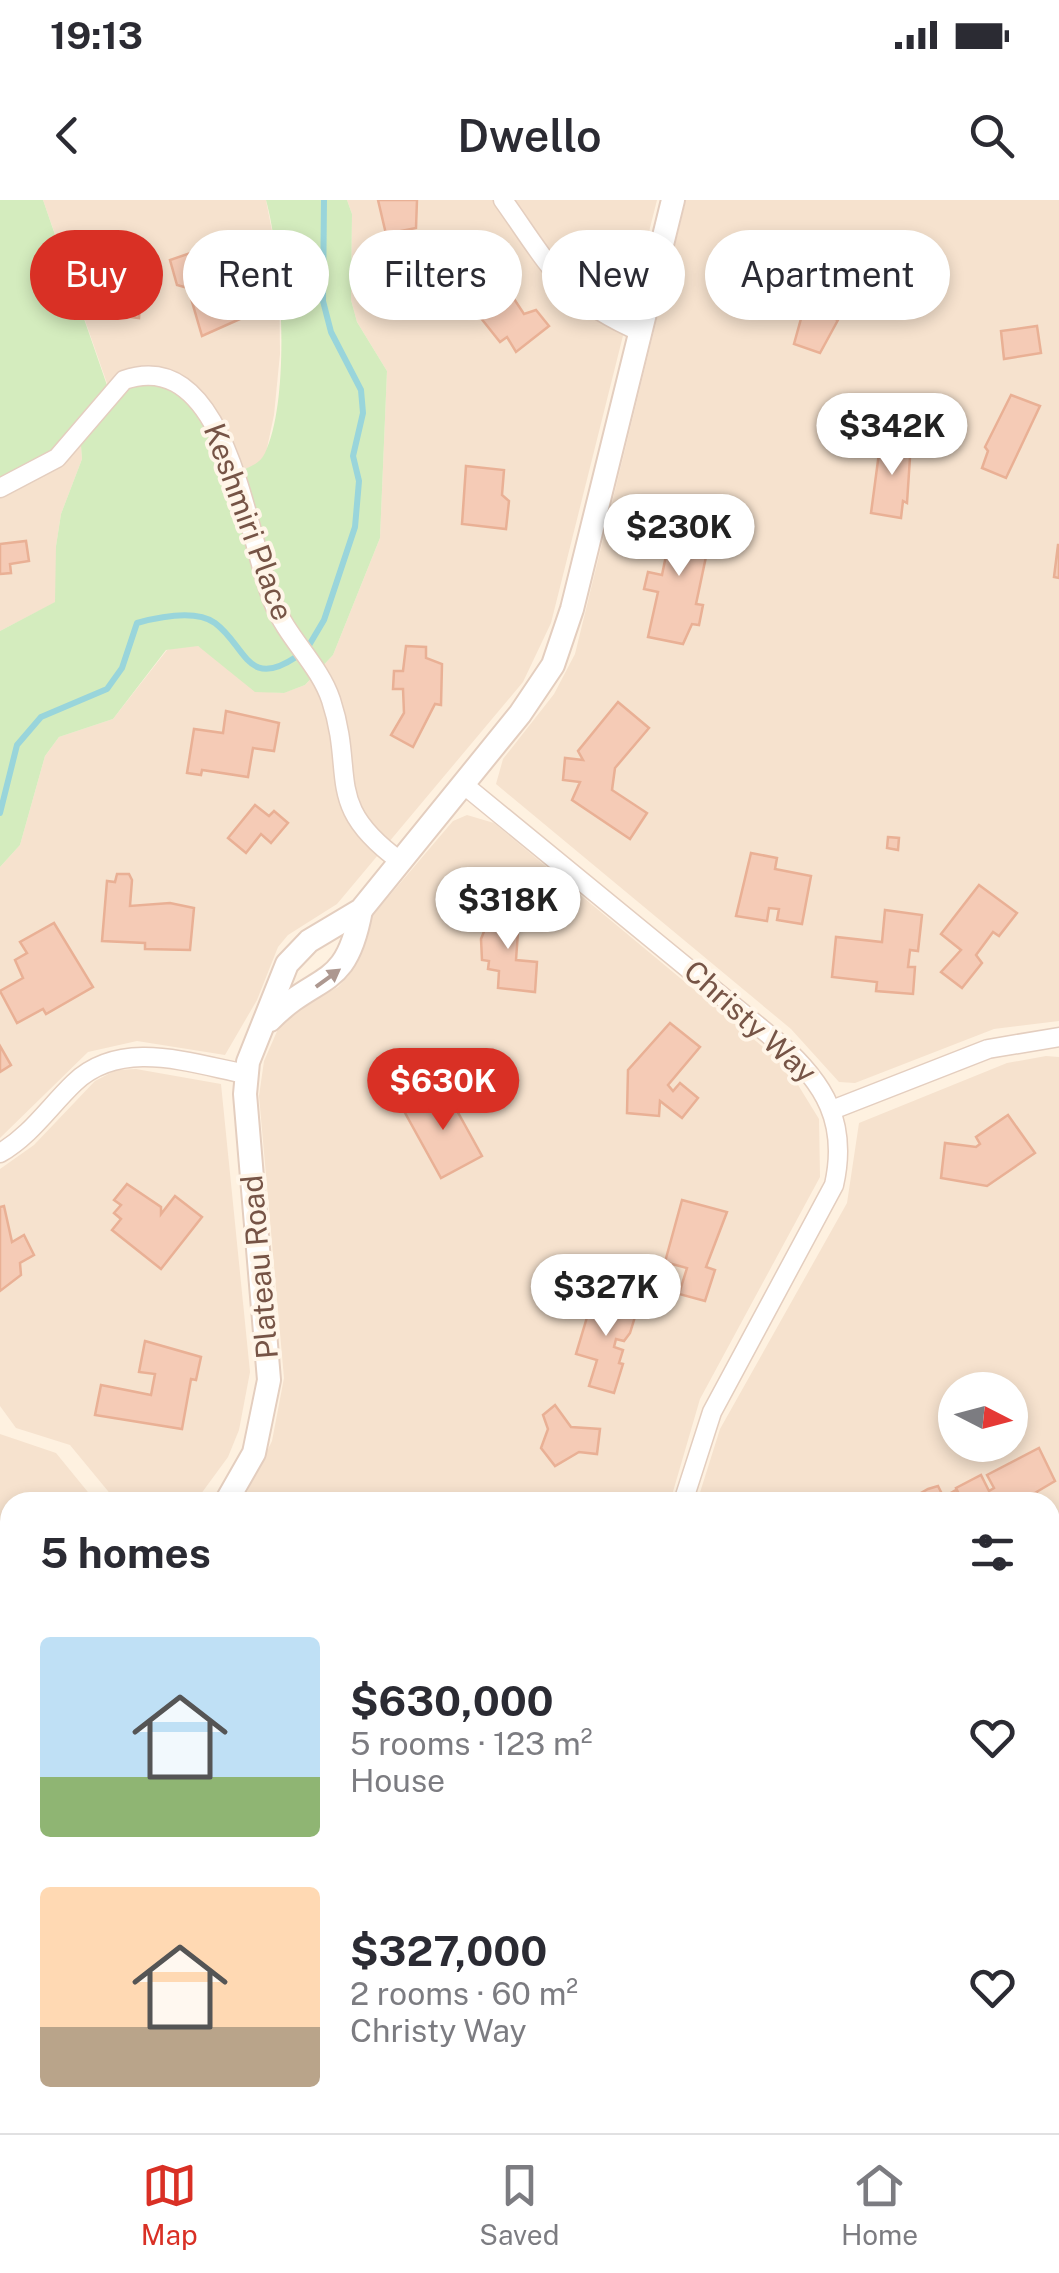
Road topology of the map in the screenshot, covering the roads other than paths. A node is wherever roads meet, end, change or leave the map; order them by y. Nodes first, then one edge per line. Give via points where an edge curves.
1 (503, 200) edge
2 (673, 200) edge
3 (640, 332) junction
4 (0, 488) edge
5 (464, 784) junction
6 (400, 861) junction
7 (362, 910) junction
8 (265, 1026) junction
9 (1059, 1037) edge
10 (246, 1074) junction
11 (832, 1110) junction
12 (0, 1153) edge
13 (232, 1492) edge
14 (686, 1492) edge

1 - 3 street via 560,281 596,312
2 - 3 street, Plateau Road
3 - 5 street, Plateau Road via 553,665
4 - 6 street, Keshmiri Place via 57,458 124,380 153,377 204,405 219,430 271,597 330,700 347,804 360,827
5 - 6 street, Plateau Road
5 - 11 street, Christy Way via 799,1060
6 - 7 street, Plateau Road
7 - 8 street, Plateau Road via 287,964
8 -> 7 street, Plateau Road via 292,1000 339,972 354,946
8 - 10 street, Plateau Road
9 - 11 street via 988,1049
10 - 12 street via 161,1058 105,1061
10 - 13 street, Plateau Road via 270,1380 254,1453
11 - 14 street, Christy Way via 839,1147 834,1185 712,1412

